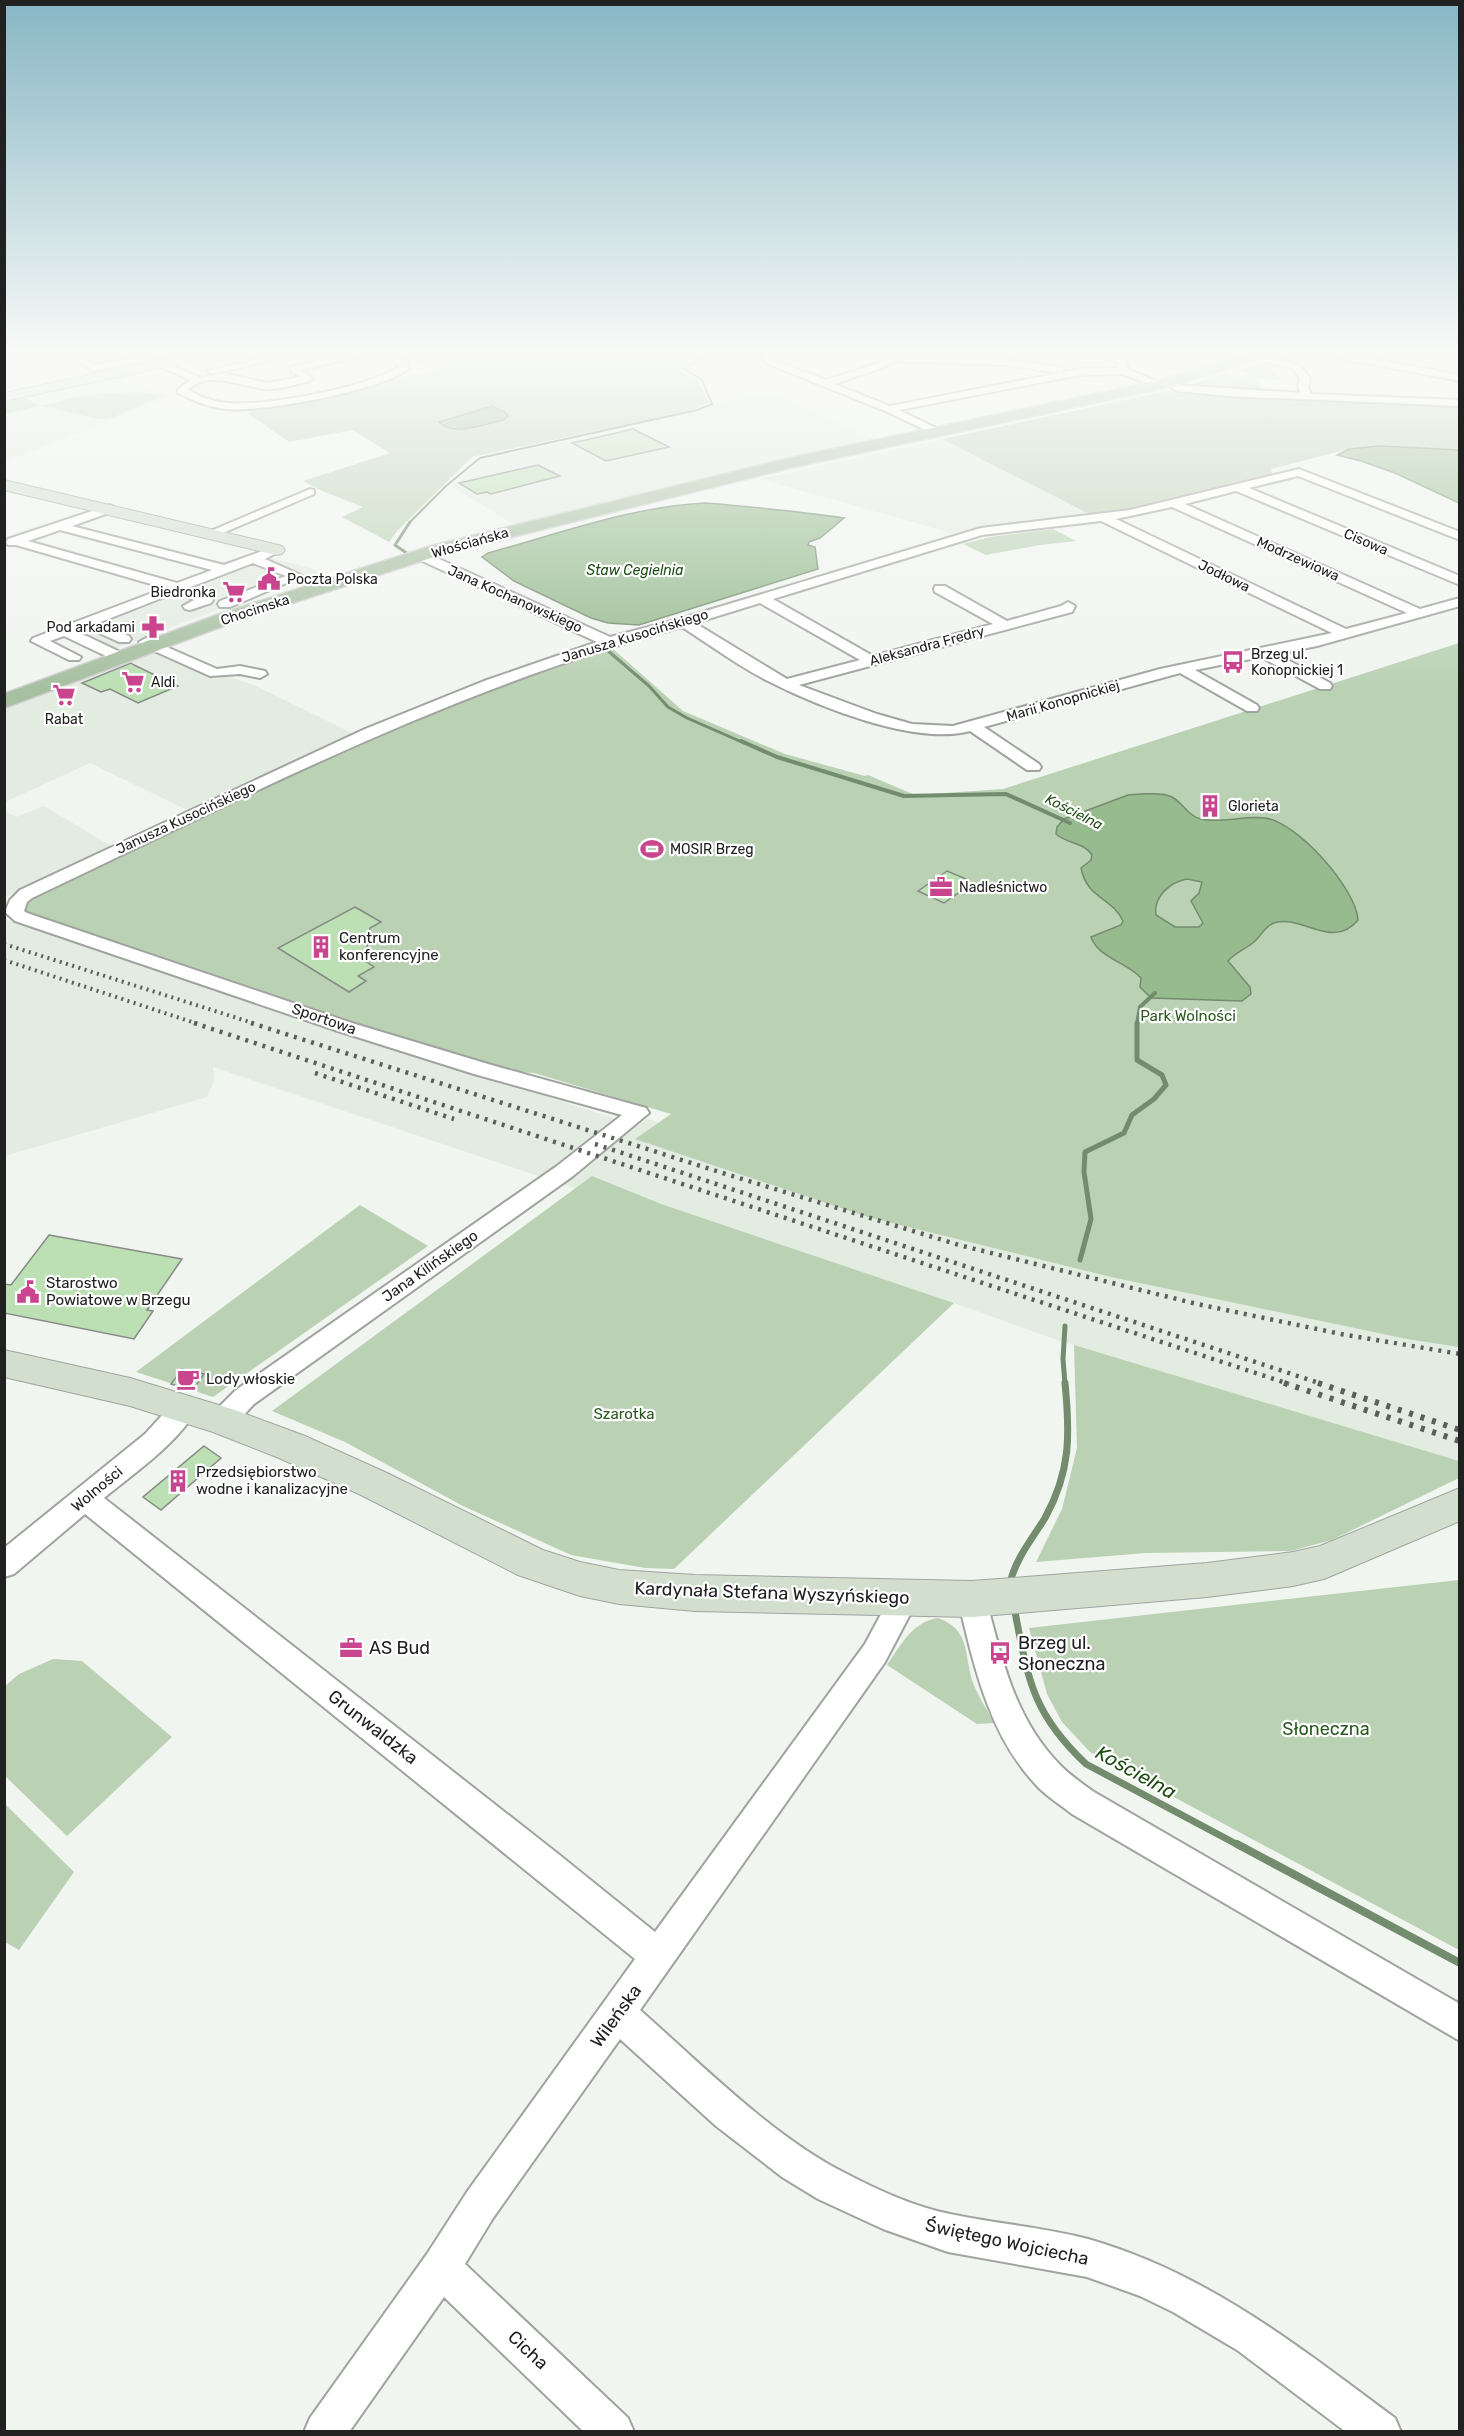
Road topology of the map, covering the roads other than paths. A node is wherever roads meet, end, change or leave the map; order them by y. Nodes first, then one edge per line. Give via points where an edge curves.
1 (783, 465) edge
2 (4, 485) edge
3 (1239, 488) junction
4 (310, 492) dead end
5 (1175, 504) junction
6 (110, 509) junction
7 (1104, 518) junction
8 (60, 526) junction
9 (212, 533) junction
10 (1460, 536) edge
11 (10, 543) edge
12 (276, 550) joint
13 (422, 556) junction
14 (252, 558) junction
15 (223, 569) junction
16 (1460, 581) edge
17 (338, 582) joint
18 (175, 587) junction
19 (940, 589) dead end
20 (761, 598) junction
21 (1460, 602) edge
22 (225, 604) dead end
23 (190, 606) dead end
24 (1068, 606) dead end
25 (1421, 614) junction
26 (86, 622) junction
27 (684, 622) junction
28 (1004, 625) junction
29 (65, 631) junction
30 (1345, 634) junction
31 (609, 642) junction
32 (149, 644) junction
33 (118, 647) junction
34 (1264, 653) junction
35 (74, 657) dead end
36 (872, 661) junction
37 (1181, 668) junction
38 (260, 674) dead end
39 (51, 683) junction
40 (784, 684) junction
41 (1325, 686) dead end
42 (7, 699) edge
43 (1252, 708) dead end
44 (974, 727) junction
45 (1033, 767) dead end
46 (14, 912) joint
47 (639, 1113) joint
48 (4, 1363) edge
49 (184, 1408) junction
50 (222, 1420) junction
51 (86, 1499) junction
52 (1460, 1504) edge
53 (4, 1565) edge
54 (1000, 1597) junction
55 (904, 1599) junction
56 (659, 1957) junction
57 (618, 2014) junction
58 (1460, 2024) edge
59 (441, 2268) junction
60 (324, 2432) edge
61 (614, 2432) edge
62 (1381, 2432) edge

1 - 13 main road, Włościańska
2 - 6 street
3 - 5 street, Janusza Kusocińskiego
3 - 10 street, Janusza Kusocińskiego via 1299,472
3 - 16 street, Cisowa
4 - 9 street
5 - 7 street, Janusza Kusocińskiego
5 - 25 street, Modrzewiowa
6 - 8 street
6 - 9 street
7 - 20 street, Janusza Kusocińskiego via 981,532
7 - 30 street, Jodłowa
8 - 11 street
8 - 15 street
9 - 12 street
11 - 18 street
12 - 14 street
13 - 17 main road, Włościańska
13 - 31 street, Jana Kochanowskiego
14 - 15 street
14 - 22 street via 297,576
15 - 18 street
17 - 32 main road, Chocimska
18 - 23 street via 206,600
18 - 26 street
19 - 28 street
20 - 27 street, Janusza Kusocińskiego
20 - 36 street
21 - 25 street, Marii Konopnickiej
24 - 28 street, Aleksandra Fredry
25 - 30 street, Marii Konopnickiej
26 - 29 street
26 - 33 street
27 - 31 street, Janusza Kusocińskiego
27 - 40 street, Marii Konopnickiej
28 - 36 street, Aleksandra Fredry
29 - 33 street
29 - 35 street via 38,640
30 - 34 street, Marii Konopnickiej
31 - 46 street, Janusza Kusocińskiego via 370,732 26,894
32 - 33 main road, Chocimska
32 - 38 street via 215,673 240,670
32 - 39 main road, Chocimska
33 - 39 main road, Chocimska
34 - 37 street, Marii Konopnickiej
34 - 41 street
36 - 40 street, Aleksandra Fredry
37 - 43 street
37 - 44 street, Marii Konopnickiej
39 - 42 main road, Chocimska
40 - 44 street, Marii Konopnickiej via 835,705 911,728 954,731
44 - 45 street
46 - 47 street, Sportowa via 345,1027
47 - 50 street, Jana Kilińskiego via 245,1397
48 - 49 street, Kardynała Stefana Wyszyńskiego via 85,1380
49 - 50 street, Kardynała Stefana Wyszyńskiego
49 - 51 street, Wolności via 154,1441
50 - 55 street, Kardynała Stefana Wyszyńskiego via 374,1484 532,1563 580,1579 619,1587 695,1593
51 - 53 street, Wolności
51 - 56 street, Grunwaldzka
52 - 54 street, Kardynała Stefana Wyszyńskiego via 1324,1562 1293,1569
54 - 55 street, Kardynała Stefana Wyszyńskiego
54 - 58 street via 997,1695 1029,1755 1051,1779 1083,1803
55 - 56 street, Wileńska via 875,1653
56 - 57 street, Wileńska
57 - 59 street, Wileńska via 480,2205
57 - 62 street, Świętego Wojciecha via 729,2114 831,2186 948,2233 1087,2258 1147,2279 1188,2298 1251,2336
59 - 60 street, Wileńska
59 - 61 street, Cicha

